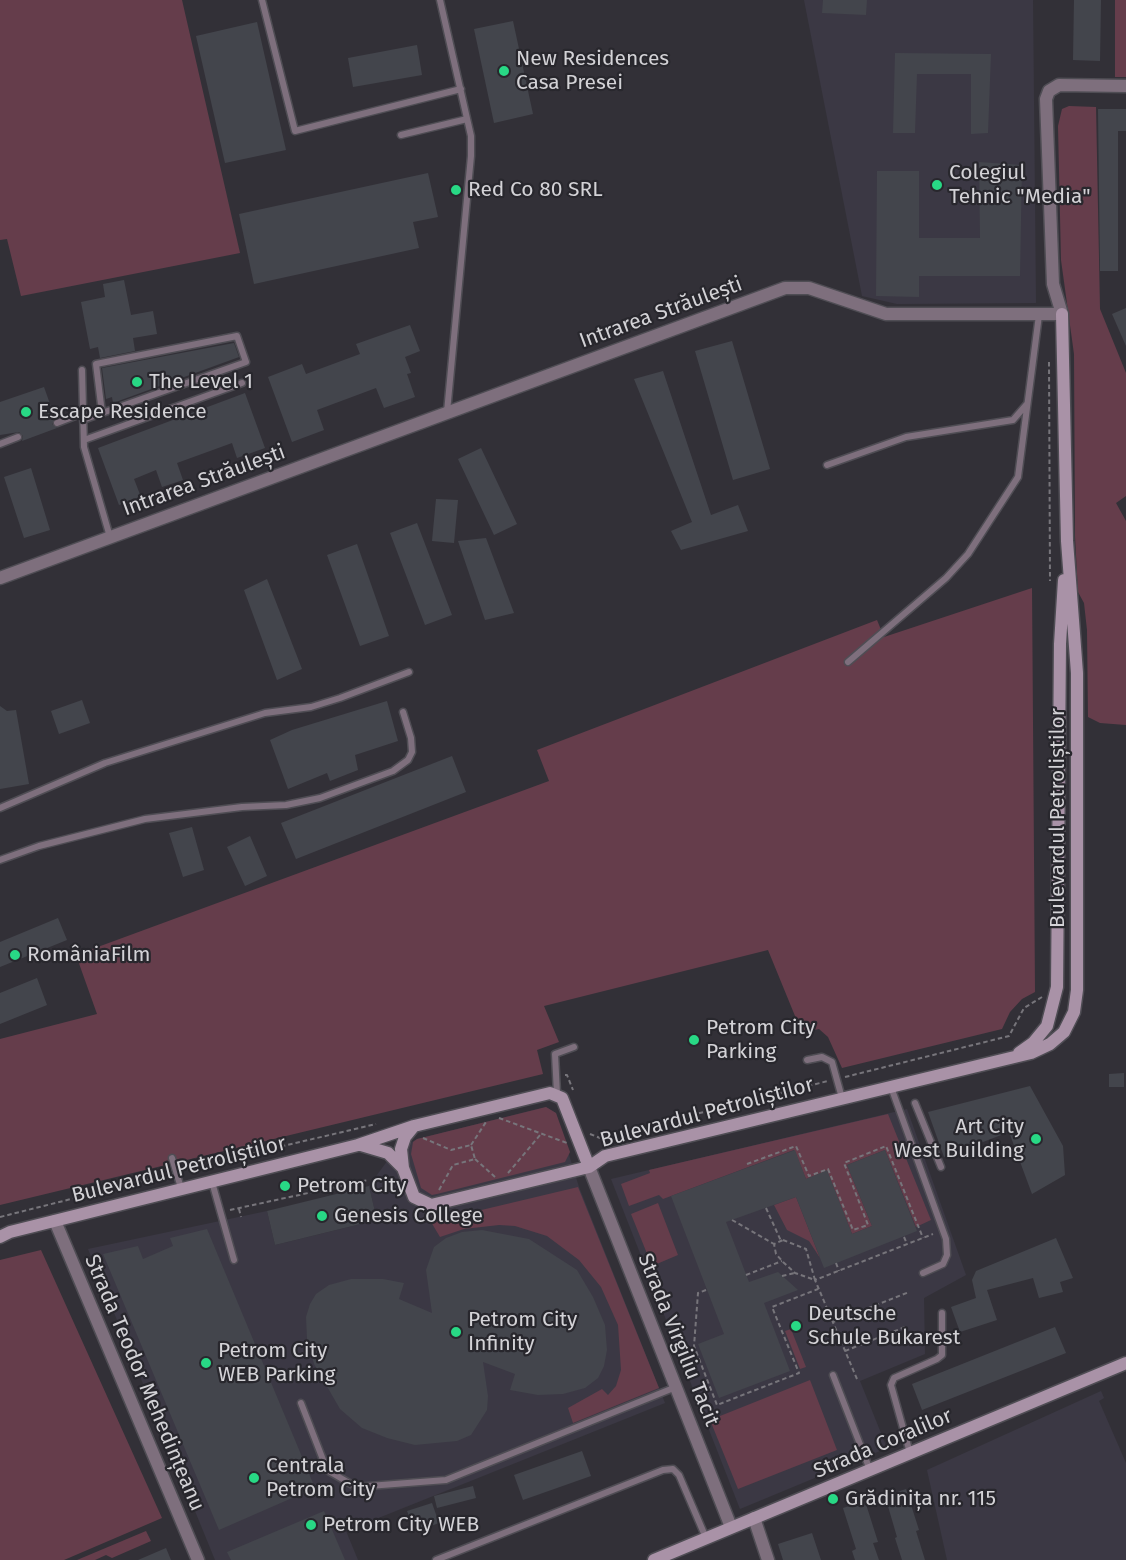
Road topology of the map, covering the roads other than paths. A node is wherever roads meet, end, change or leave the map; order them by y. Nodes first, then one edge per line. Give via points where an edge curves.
1 (262, 0) edge
2 (440, 0) edge
3 (1126, 86) edge
4 (461, 89) junction
5 (467, 119) junction
6 (401, 135) dead end
7 (1062, 314) junction
8 (1039, 315) junction
9 (82, 370) dead end
10 (242, 383) dead end
11 (1027, 404) junction
12 (447, 412) junction
13 (102, 413) junction
14 (83, 416) junction
15 (57, 423) dead end
16 (18, 437) dead end
17 (84, 440) junction
18 (0, 444) edge
19 (827, 465) dead end
20 (110, 537) junction
21 (1067, 541) junction
22 (0, 578) edge
23 (848, 662) dead end
24 (409, 672) dead end
25 (403, 712) dead end
26 (0, 808) edge
27 (0, 860) edge
28 (1057, 910) junction
29 (1077, 910) junction
30 (1070, 1022) junction
31 (1047, 1026) junction
32 (574, 1047) dead end
33 (1011, 1059) junction
34 (807, 1060) dead end
35 (891, 1087) junction
36 (558, 1094) junction
37 (842, 1098) junction
38 (915, 1103) dead end
39 (416, 1131) junction
40 (358, 1145) junction
41 (172, 1158) dead end
42 (589, 1167) junction
43 (941, 1167) dead end
44 (403, 1168) junction
45 (212, 1181) junction
46 (181, 1188) junction
47 (55, 1221) junction
48 (3, 1234) edge
49 (234, 1260) dead end
50 (923, 1274) dead end
51 (942, 1313) dead end
52 (1126, 1363) edge
53 (833, 1375) dead end
54 (676, 1387) junction
55 (301, 1403) dead end
56 (911, 1454) junction
57 (870, 1471) junction
58 (754, 1518) junction
59 (731, 1527) junction
60 (706, 1538) junction
61 (198, 1560) edge
62 (436, 1560) edge
63 (654, 1560) edge
64 (768, 1560) edge

1 - 4 lane via 295,131
2 - 4 lane
3 - 7 street via 1059,85 1048,91 1053,284
4 - 5 lane
5 - 6 lane
5 - 12 lane via 471,156
7 - 8 street, Intrarea Străulești
7 - 21 street, Bulevardul Petroliștilor
8 - 11 lane
8 - 12 street, Intrarea Străulești via 886,314 797,286
9 - 14 lane
10 - 17 lane
11 - 19 lane via 1013,420 906,437
11 - 23 lane via 1018,477 986,528 946,578
12 - 20 street, Intrarea Străulești
13 - 13 lane via 246,362 237,336 96,364
13 - 14 lane
14 - 15 lane
14 - 17 lane
16 - 18 lane
17 - 20 lane
20 - 22 street, Intrarea Străulești
21 - 28 street, Bulevardul Petroliștilor via 1060,644
21 - 29 street, Bulevardul Petroliștilor via 1077,673
24 - 26 lane via 311,707 243,719 105,764
25 - 27 lane via 411,738 408,760 393,771 321,798 145,819
28 - 29 street
28 - 31 street, Bulevardul Petroliștilor via 1057,987
29 - 30 street, Bulevardul Petroliștilor via 1077,990
30 - 31 street
30 - 33 street, Bulevardul Petroliștilor via 1050,1044
31 - 33 street, Bulevardul Petroliștilor via 1034,1043
32 - 36 lane via 555,1054
33 - 35 street, Bulevardul Petroliștilor
34 - 37 lane via 822,1057 832,1062
35 - 37 street, Bulevardul Petroliștilor
35 - 50 lane via 946,1239 943,1264
36 - 39 street, Bulevardul Petroliștilor via 536,1095
36 - 42 street, Bulevardul Petroliștilor
37 - 42 street, Bulevardul Petroliștilor via 605,1156
38 - 43 lane
39 - 40 street, Bulevardul Petroliștilor
39 - 44 street, Bulevardul Petroliștilor via 405,1137 401,1149
40 - 44 street, Bulevardul Petroliștilor via 388,1153
40 - 45 street, Bulevardul Petroliștilor
41 - 46 lane
42 - 44 street, Bulevardul Petroliștilor via 431,1205 414,1197
42 - 54 street, Strada Virgiliu Tacit
45 - 46 street, Bulevardul Petroliștilor
45 - 49 lane
46 - 47 street, Bulevardul Petroliștilor
47 - 48 street, Bulevardul Petroliștilor
47 - 61 street, Strada Teodor Mehedințeanu
51 - 56 lane via 942,1354 894,1378 891,1385
52 - 56 street, Strada Coralilor
53 - 57 lane
54 - 55 lane via 446,1480 356,1487 327,1470
54 - 59 street, Strada Virgiliu Tacit
56 - 57 street, Strada Coralilor
57 - 58 street, Strada Coralilor
58 - 59 street, Strada Coralilor
58 - 64 street
59 - 60 street, Strada Coralilor
60 - 62 lane via 673,1469
60 - 63 street, Strada Coralilor

